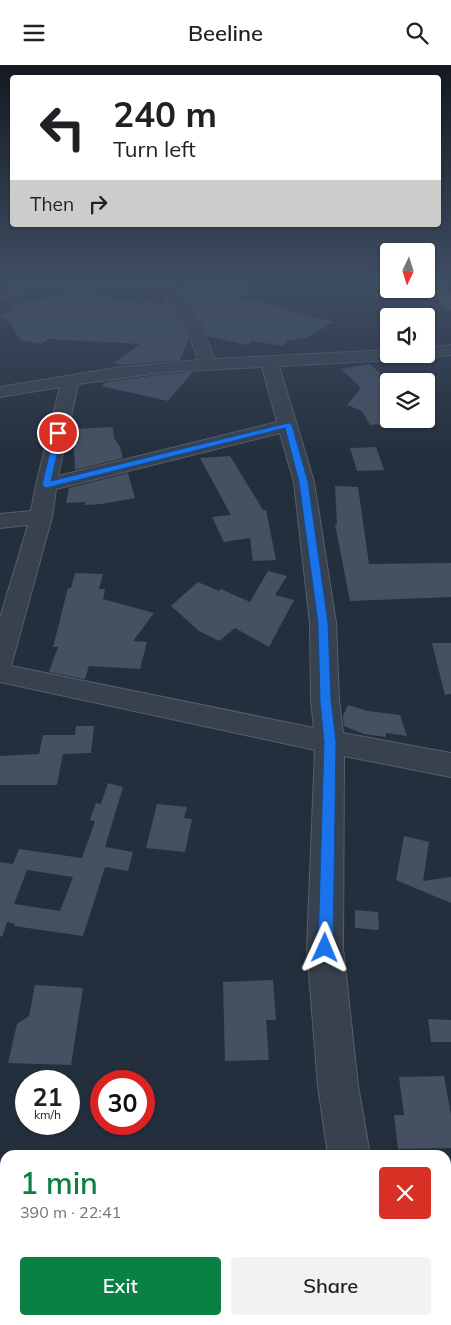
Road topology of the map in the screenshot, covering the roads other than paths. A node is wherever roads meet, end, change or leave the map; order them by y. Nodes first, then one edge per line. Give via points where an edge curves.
1 (199, 339) edge
2 (451, 351) edge
3 (435, 352) edge
4 (380, 356) edge
5 (269, 362) junction
6 (208, 365) junction
7 (70, 381) junction
8 (2, 391) edge
9 (288, 425) junction
10 (46, 485) junction
11 (41, 517) junction
12 (0, 521) edge
13 (0, 662) edge
14 (0, 673) edge
15 (330, 742) junction
16 (451, 765) edge
17 (348, 1150) edge

1 - 6 street
2 - 3 street
4 - 5 street
5 - 6 street
5 - 9 street
6 - 7 street via 165,367
7 - 8 street
7 - 10 street
9 - 10 street
9 - 15 street via 304,482 323,623 325,700
10 - 11 street
11 - 12 street
11 - 13 street
14 - 15 street
15 - 16 street
15 - 17 street via 325,948 338,1086

